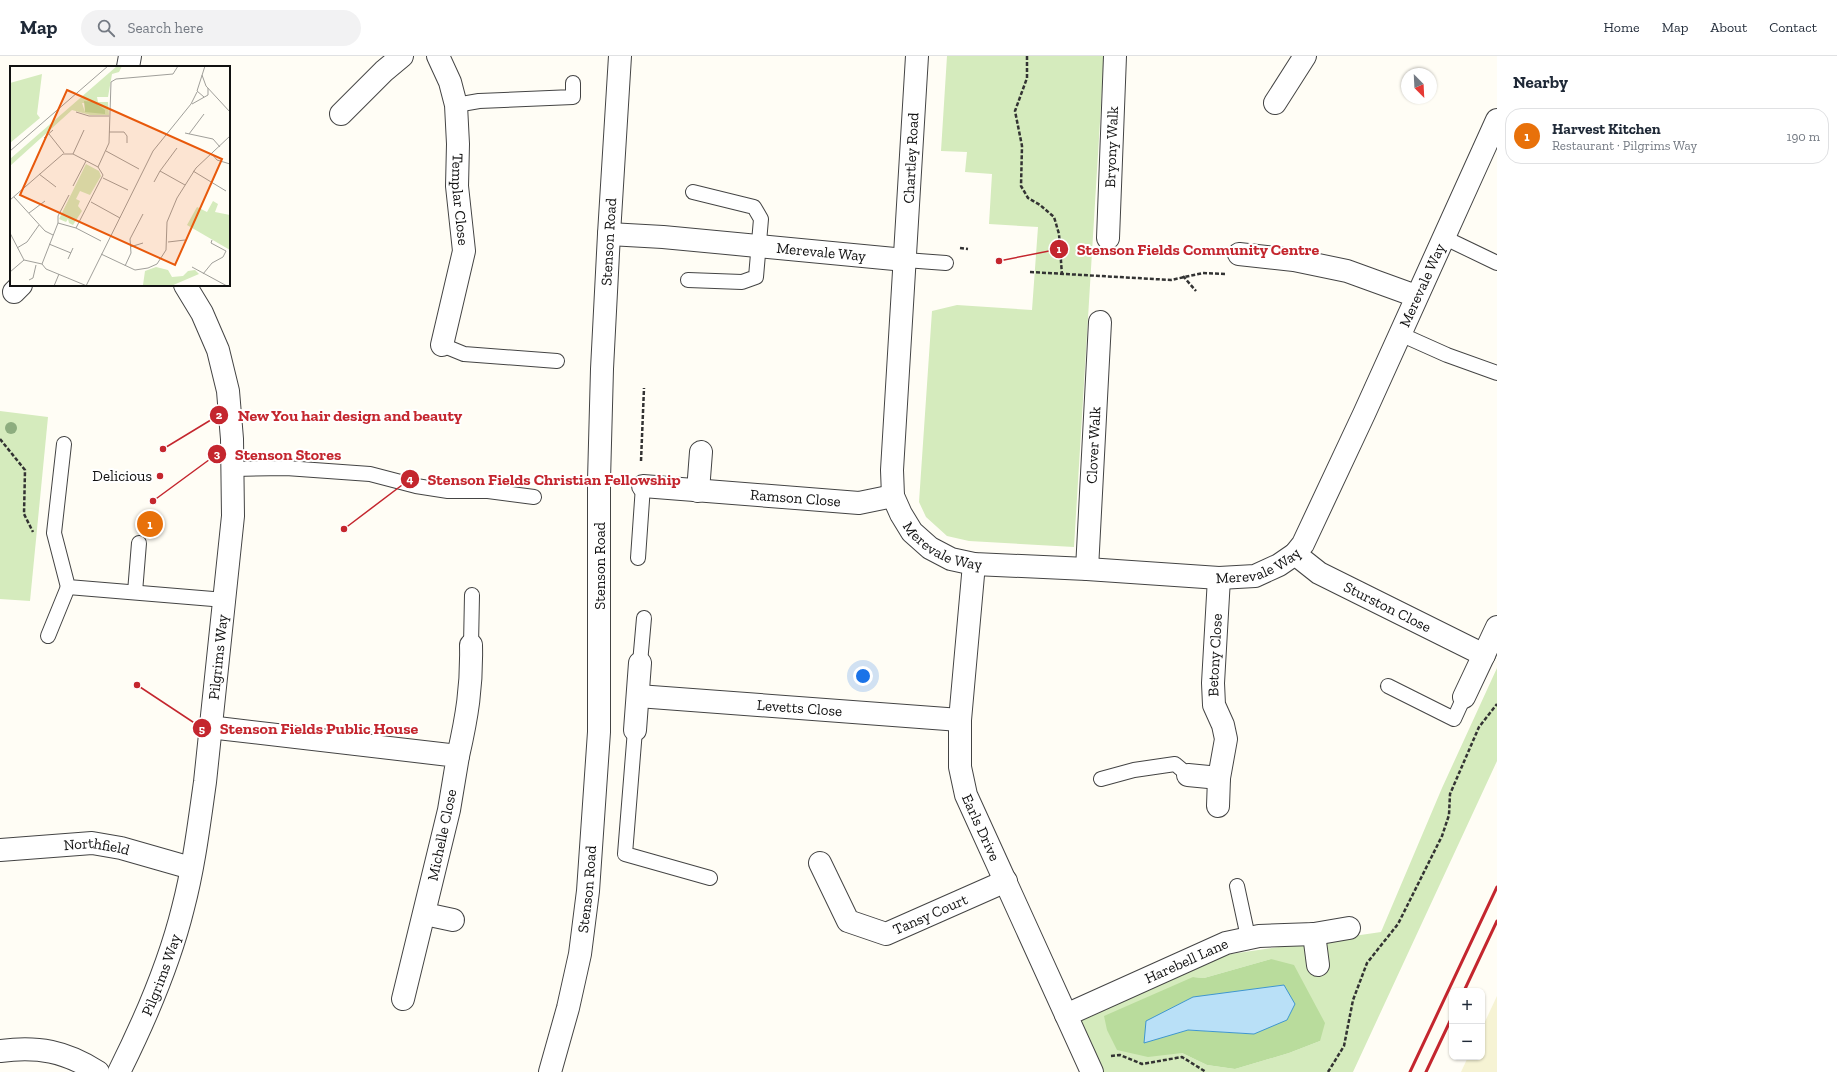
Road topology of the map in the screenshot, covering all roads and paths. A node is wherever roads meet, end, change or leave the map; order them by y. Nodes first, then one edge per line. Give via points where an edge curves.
1 (130, 56) edge
2 (402, 56) edge
3 (438, 56) edge
4 (620, 56) edge
5 (917, 56) edge
6 (1027, 56) edge
7 (1115, 56) edge
8 (1305, 56) edge
9 (128, 66) edge
10 (573, 83) dead end
11 (1275, 103) dead end
12 (456, 105) junction
13 (341, 114) dead end
14 (1497, 120) edge
15 (693, 192) dead end
16 (609, 234) junction
17 (1443, 237) junction
18 (1108, 238) dead end
19 (758, 247) junction
20 (1239, 254) dead end
21 (905, 260) junction
22 (946, 263) dead end
23 (1497, 263) edge
24 (1030, 272) dead end
25 (1226, 274) dead end
26 (1062, 275) junction
27 (1184, 276) junction
28 (688, 280) dead end
29 (186, 286) edge
30 (1196, 291) dead end
31 (1416, 296) junction
32 (1100, 322) dead end
33 (1400, 334) junction
34 (442, 345) joint
35 (557, 361) dead end
36 (1497, 373) edge
37 (644, 388) dead end
38 (0, 439) edge
39 (64, 444) dead end
40 (701, 452) dead end
41 (234, 469) junction
42 (643, 486) junction
43 (698, 490) junction
44 (893, 496) junction
45 (534, 497) dead end
46 (54, 533) junction
47 (139, 543) dead end
48 (1295, 554) junction
49 (638, 558) dead end
50 (974, 564) junction
51 (1087, 569) junction
52 (1218, 578) junction
53 (68, 587) junction
54 (134, 592) junction
55 (472, 595) dead end
56 (225, 600) junction
57 (644, 618) dead end
58 (1497, 627) edge
59 (48, 636) dead end
60 (471, 645) joint
61 (1484, 655) junction
62 (640, 663) joint
63 (1388, 686) dead end
64 (638, 696) junction
65 (1464, 698) joint
66 (1497, 704) edge
67 (960, 720) junction
68 (209, 727) junction
69 (635, 730) joint
70 (458, 756) junction
71 (1188, 775) joint
72 (1219, 778) junction
73 (1101, 779) dead end
74 (1218, 806) dead end
75 (0, 850) edge
76 (820, 863) dead end
77 (192, 868) junction
78 (710, 878) dead end
79 (1006, 881) junction
80 (1237, 886) dead end
81 (425, 914) junction
82 (453, 920) dead end
83 (1349, 928) dead end
84 (1314, 934) junction
85 (1248, 937) junction
86 (1318, 965) dead end
87 (403, 998) dead end
88 (1066, 1015) junction
89 (0, 1051) edge
90 (1091, 1069) edge
91 (98, 1072) edge
92 (119, 1072) edge
93 (550, 1072) edge
94 (1206, 1072) edge
95 (1328, 1072) edge

1 - 9 street
2 - 13 street
3 - 12 street, Templar Close via 450,82
4 - 16 street, Stenson Road
5 - 21 street, Chartley Road
6 - 26 path via 1027,78 1015,111 1022,146 1021,186 1028,198 1054,217 1059,234
7 - 18 street, Bryony Walk
8 - 11 street
10 - 12 lane via 573,97 479,101
12 - 34 street, Templar Close via 457,186 464,250
14 - 17 street, Merevale Way
15 - 19 lane via 754,207 760,219
16 - 19 street, Merevale Way
16 - 93 street, Stenson Road via 599,480 599,740 588,891 580,954
17 - 23 lane, Merevale Way
17 - 31 street, Merevale Way
19 - 21 street, Merevale Way
19 - 28 lane via 756,277 742,282
20 - 31 street via 1294,260 1347,271
21 - 22 lane
21 - 44 street, Merevale Way via 892,470
24 - 26 path
25 - 27 path via 1203,273
26 - 27 path via 1171,280
27 - 30 path
29 - 41 street, Pilgrims Way via 202,313 218,350 228,391
31 - 33 street, Merevale Way
32 - 51 street, Clover Walk
33 - 36 lane, Merevale Way
33 - 48 street, Merevale Way via 1303,544
34 - 35 lane via 464,354
37 - 42 path via 640,474
38 - 46 path via 25,470 24,514 33,532
39 - 46 lane
40 - 43 street
41 - 45 lane via 286,468 370,474 448,491 488,491
41 - 56 street, Pilgrims Way via 233,516
42 - 43 street, Ramson Close
42 - 49 lane
43 - 44 street, Ramson Close via 859,503
44 - 50 street, Merevale Way via 912,532 930,548 951,558
46 - 53 lane
47 - 54 lane
48 - 52 street, Merevale Way via 1255,576
48 - 61 street, Sturston Close via 1319,573
50 - 51 street, Merevale Way
50 - 67 street, Earls Drive
51 - 52 street, Merevale Way
52 - 72 street, Betony Close via 1212,683 1214,705 1226,739
53 - 54 lane
53 - 59 lane
54 - 56 lane
55 - 60 lane
56 - 68 street, Pilgrims Way
57 - 62 lane
58 - 61 street
60 - 70 street, Michelle Close via 472,676
61 - 65 street
62 - 64 street
63 - 65 lane via 1454,718
64 - 67 street, Levetts Close
64 - 69 street
66 - 95 path via 1479,727 1450,794 1449,815 1442,836 1398,924 1367,963 1353,1000 1344,1046
67 - 79 street, Earls Drive via 960,767 966,795
68 - 70 street
68 - 77 street, Pilgrims Way via 205,782
69 - 78 lane via 625,854
70 - 81 street, Michelle Close via 449,810
71 - 72 street
71 - 73 lane via 1175,764 1134,770
72 - 74 street, Betony Close
75 - 77 street, Northfield via 92,843 121,848
76 - 79 street, Tansy Court via 848,920 886,934
77 - 92 street, Pilgrims Way via 165,966
79 - 88 street, Earls Drive
80 - 85 lane
81 - 82 street
81 - 87 street, Michelle Close
83 - 84 street, Harebell Lane
84 - 85 street, Harebell Lane
84 - 86 street
85 - 88 street, Harebell Lane via 1226,943
88 - 90 street, Earls Drive
89 - 91 street via 41,1049 64,1055
90 - 94 path via 1112,1056 1120,1056 1142,1064 1182,1057

